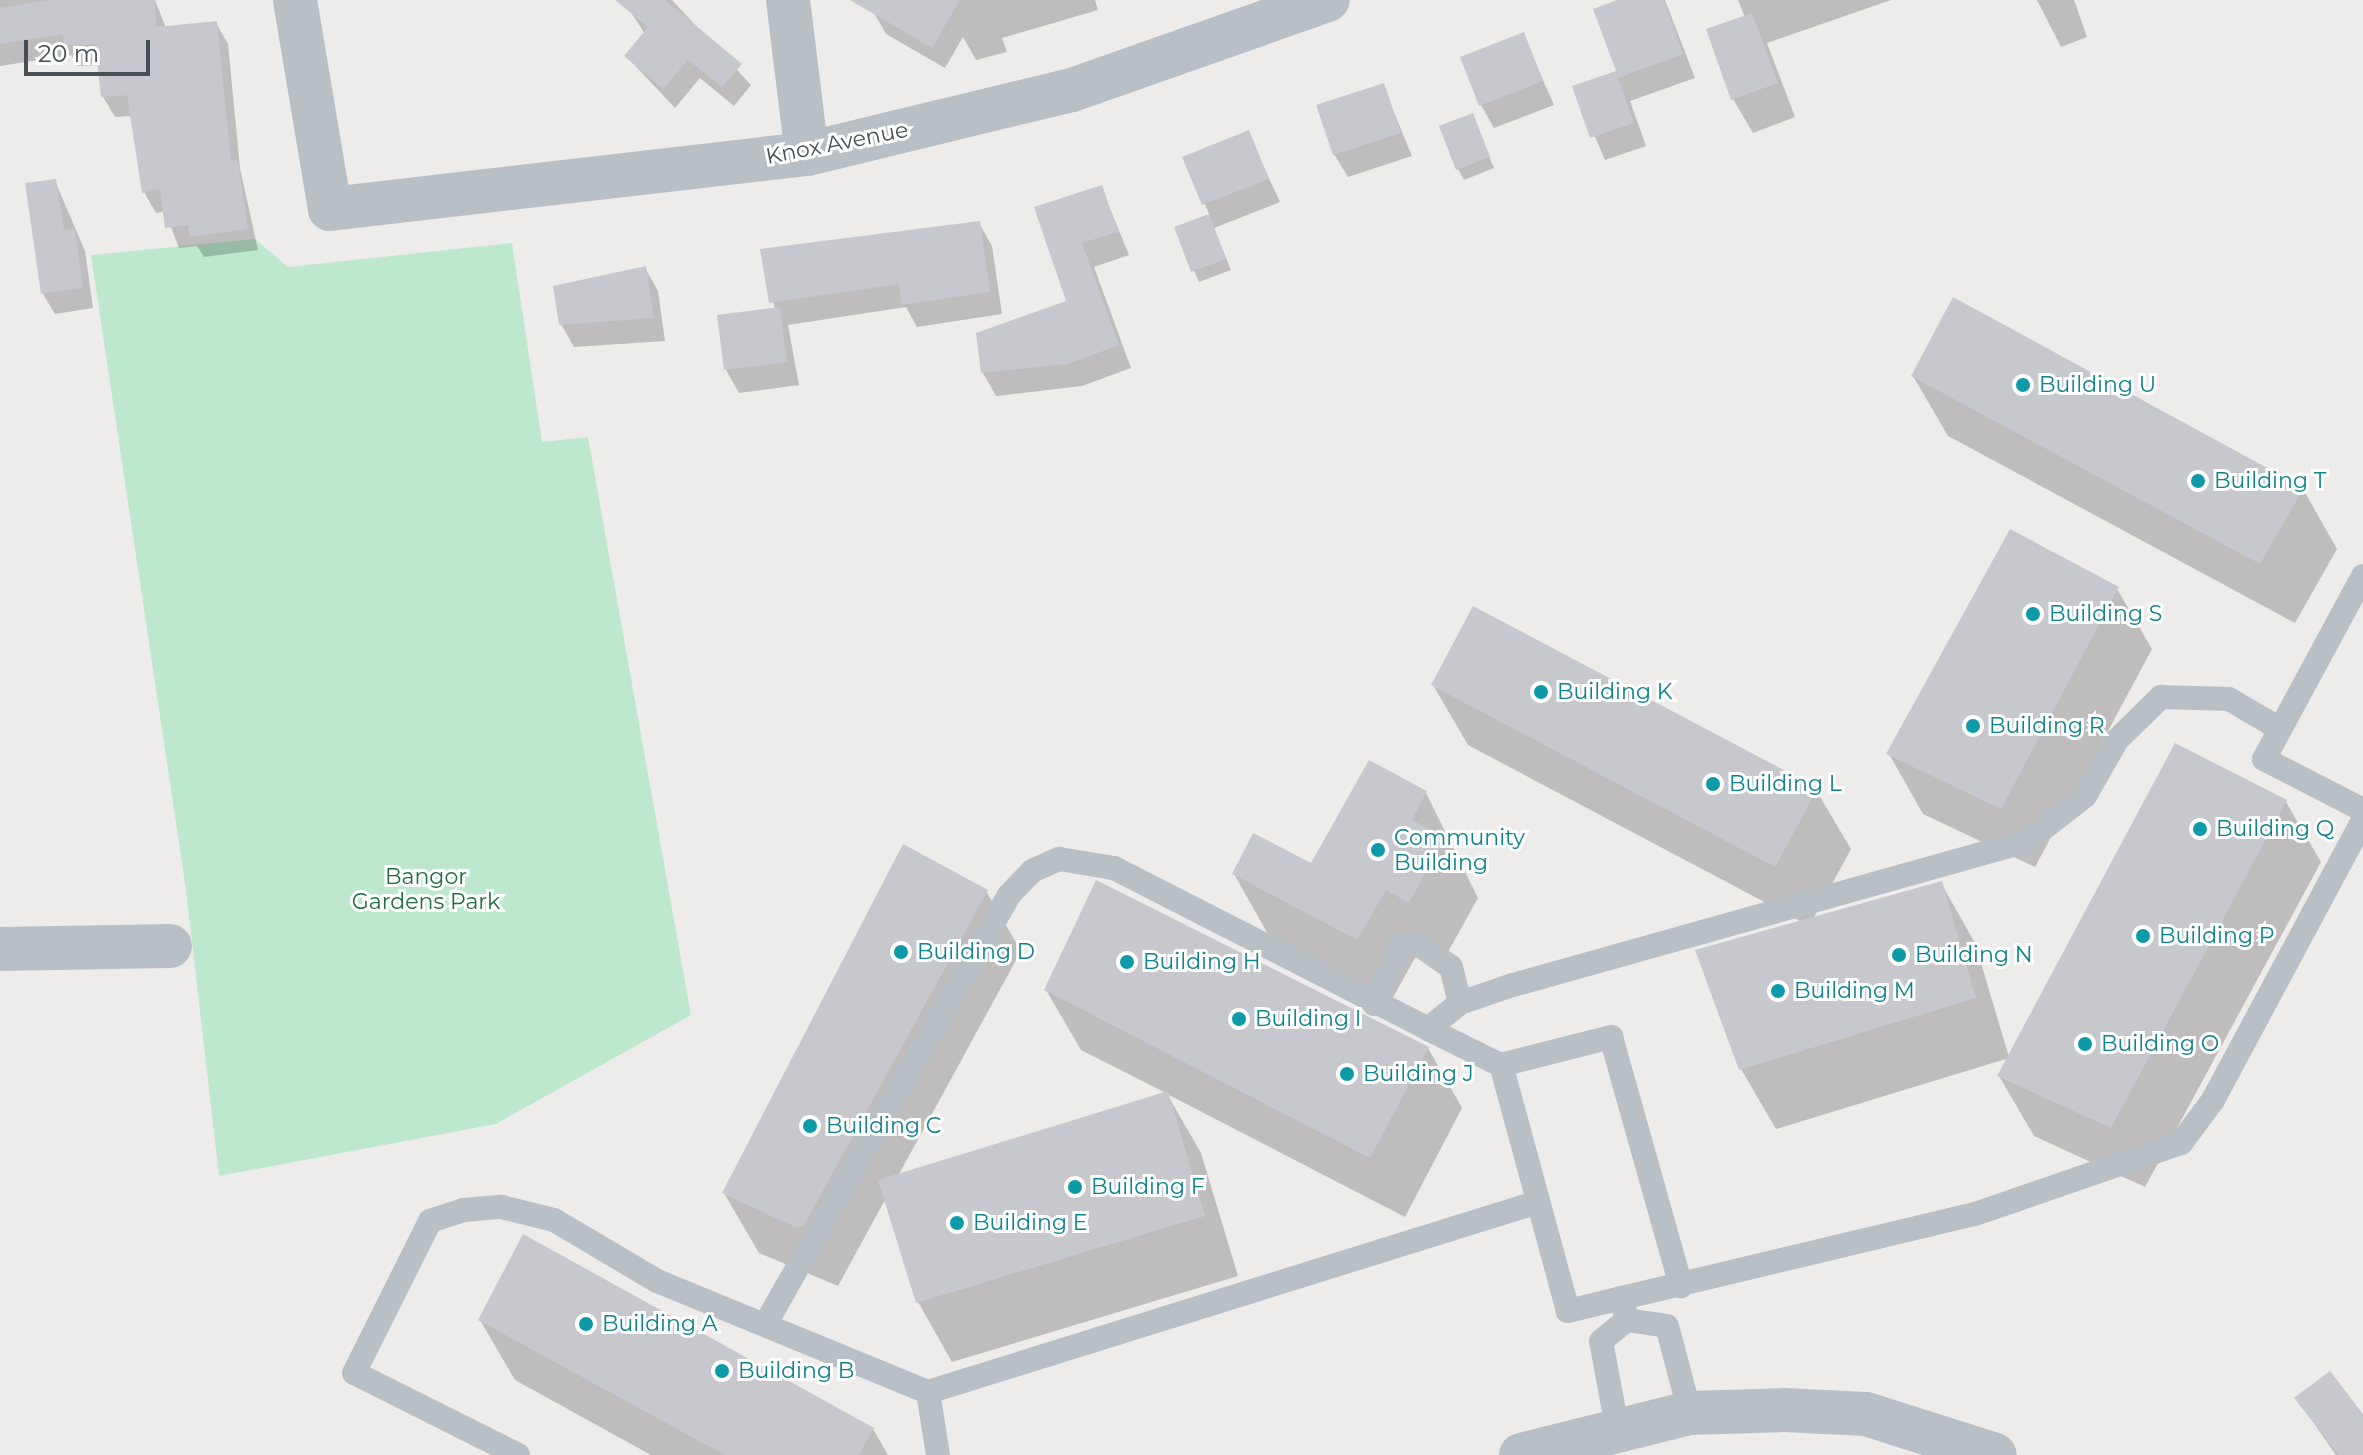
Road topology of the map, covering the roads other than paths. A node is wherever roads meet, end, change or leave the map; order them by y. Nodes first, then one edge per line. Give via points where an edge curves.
1 (295, 0) edge
2 (788, 0) edge
3 (1328, 0) edge
4 (807, 154) junction
5 (2363, 576) edge
6 (2280, 729) junction
7 (2363, 810) edge
8 (2363, 820) edge
9 (170, 946) dead end
10 (0, 949) edge
11 (1460, 1003) junction
12 (1374, 1004) junction
13 (1428, 1029) junction
14 (1501, 1065) junction
15 (1538, 1202) junction
16 (1681, 1286) junction
17 (1624, 1309) junction
18 (766, 1323) junction
19 (928, 1392) junction
20 (1690, 1413) junction
21 (1617, 1427) junction
22 (518, 1455) edge
23 (938, 1455) edge
24 (1521, 1455) edge
25 (1995, 1455) edge

1 - 4 street, Knox Avenue via 330,209
2 - 4 street
3 - 4 street, Knox Avenue via 1072,90
5 - 6 lane
6 - 7 lane via 2264,759
6 - 11 lane via 2229,699 2161,697 2117,740 2085,796 2027,841
8 - 16 lane via 2213,1100 2181,1143 1975,1214
9 - 10 street
11 - 12 lane via 1451,967 1416,943 1400,946
11 - 13 lane
12 - 13 lane
12 - 18 lane via 1114,868 1059,859 1032,871 1009,895
13 - 14 lane
14 - 15 lane
14 - 16 lane via 1611,1037
15 - 17 lane via 1568,1311
15 - 19 lane
16 - 17 lane
17 - 20 lane via 1667,1326
17 - 21 lane via 1601,1341
18 - 19 lane
18 - 22 lane via 657,1281 554,1220 501,1207 430,1221 354,1373
19 - 23 lane
20 - 21 street
20 - 25 street via 1866,1414
21 - 24 street

